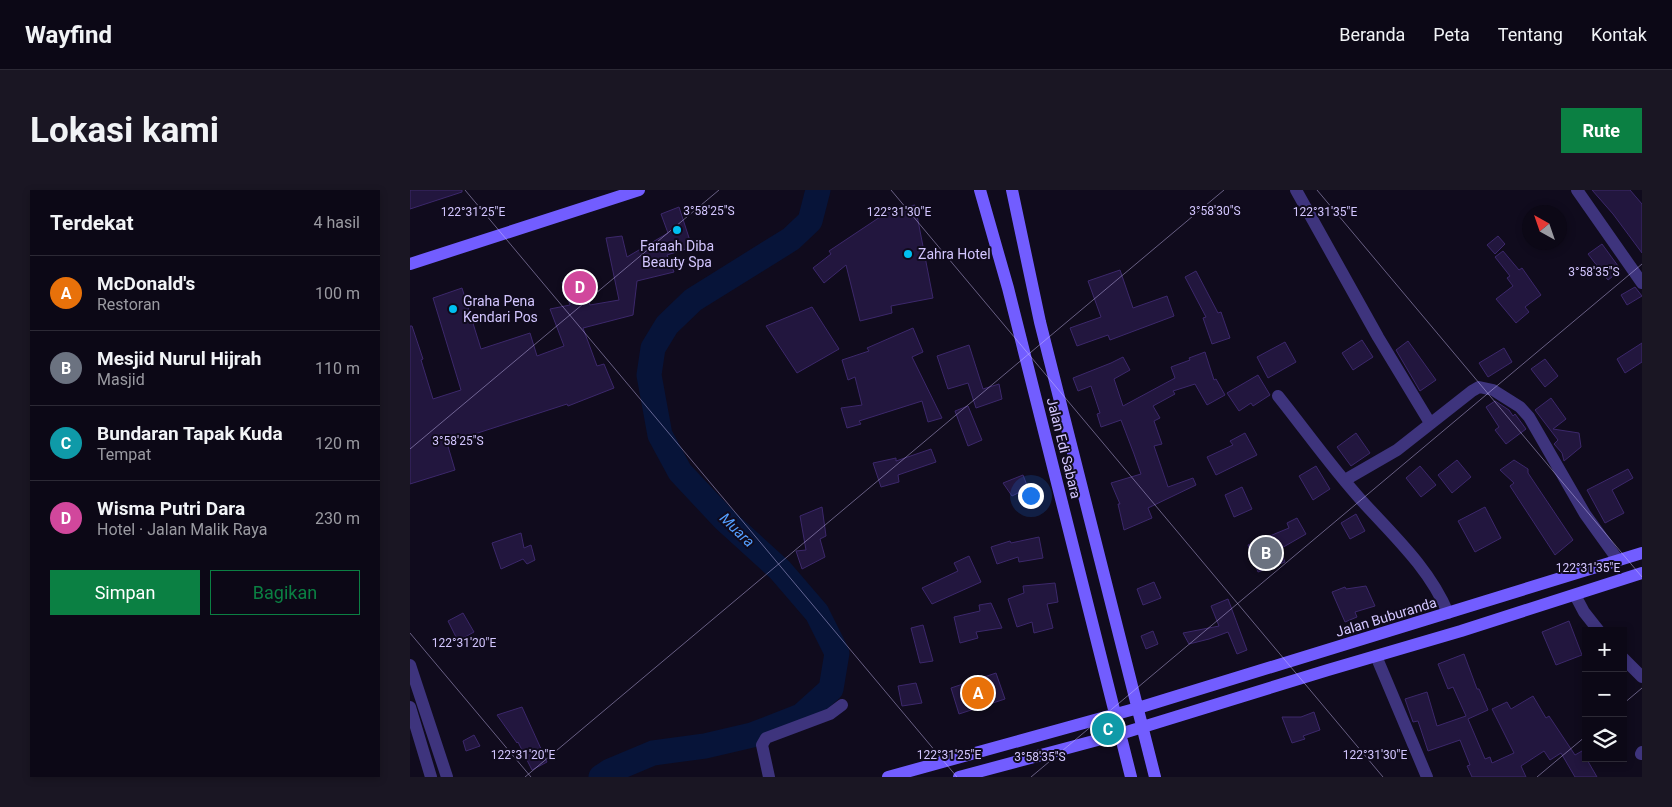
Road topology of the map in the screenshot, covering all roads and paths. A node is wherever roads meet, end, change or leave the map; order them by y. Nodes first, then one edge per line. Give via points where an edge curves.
1 (639, 190) edge
2 (980, 190) edge
3 (1012, 190) edge
4 (1296, 190) edge
5 (1577, 190) edge
6 (410, 264) edge
7 (1642, 283) edge
8 (1278, 396) dead end
9 (1430, 423) junction
10 (1345, 480) junction
11 (1642, 553) edge
12 (1618, 560) junction
13 (1642, 573) edge
14 (1575, 595) junction
15 (1448, 613) junction
16 (1596, 627) edge
17 (1376, 656) junction
18 (1627, 662) edge
19 (410, 665) edge
20 (1642, 677) edge
21 (842, 705) dead end
22 (410, 707) edge
23 (1138, 708) junction
24 (1115, 714) junction
25 (427, 718) junction
26 (412, 724) edge
27 (1142, 727) junction
28 (1120, 734) junction
29 (431, 777) edge
30 (447, 777) edge
31 (769, 777) edge
32 (888, 777) edge
33 (959, 777) edge
34 (1131, 777) edge
35 (1155, 777) edge
36 (1427, 777) edge

1 - 6 street
2 - 24 street, Jalan Edi Sabara via 1008,288
3 - 23 street, Jalan Edi Sabara via 1040,322
4 - 9 street
5 - 7 street
8 - 10 street
9 - 10 street via 1397,450
9 - 12 street via 1479,387 1493,390 1520,408 1529,417 1585,514
10 - 15 street via 1408,552
11 - 12 street, Jalan Buburanda
12 - 15 street, Jalan Buburanda
13 - 14 street
14 - 16 street
14 - 17 street
15 - 23 street, Jalan Buburanda
17 - 27 street
17 - 36 street
18 - 20 street
19 - 25 street
21 - 31 street via 808,724 766,738 762,745
22 - 26 street
23 - 24 street, Jalan Buburanda
23 - 27 street, Jalan Edi Sabara
24 - 28 street, Jalan Edi Sabara
24 - 32 street, Jalan Buburanda
25 - 26 street
25 - 30 street
26 - 29 street
27 - 28 street
27 - 35 street, Jalan Edi Sabara
28 - 33 street
28 - 34 street, Jalan Edi Sabara

